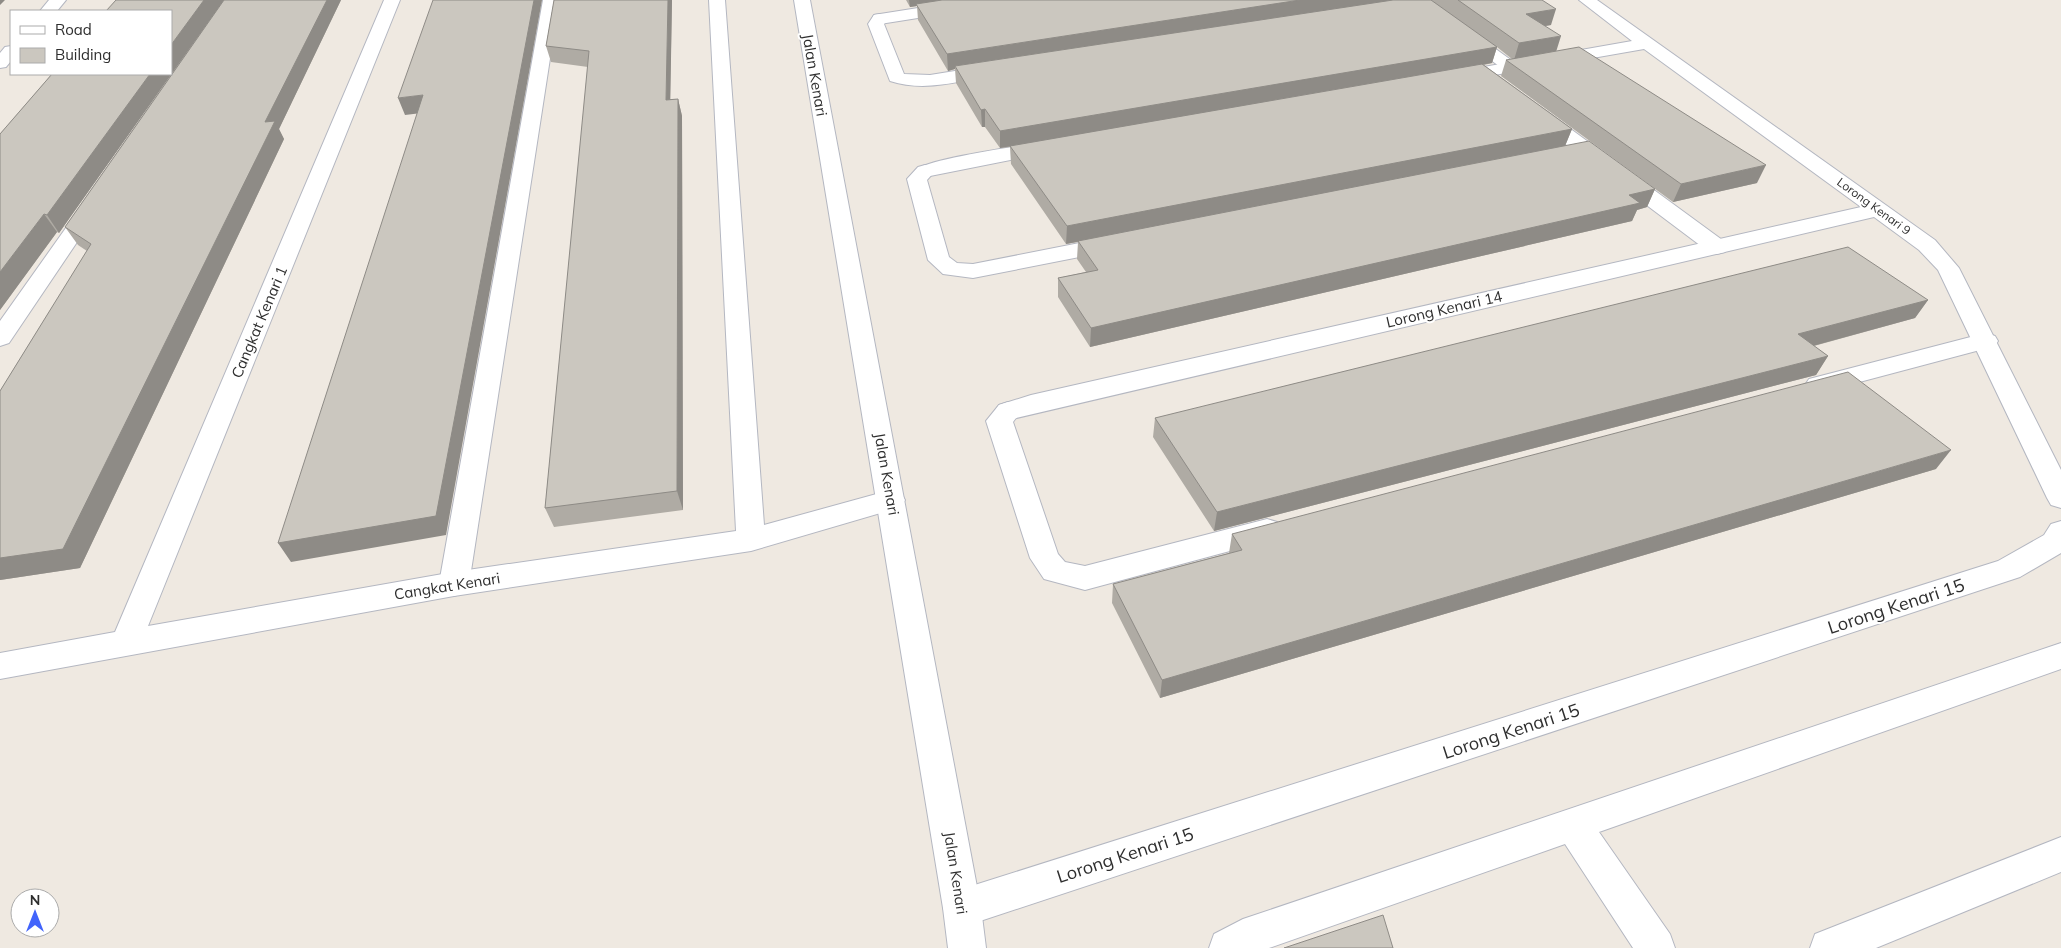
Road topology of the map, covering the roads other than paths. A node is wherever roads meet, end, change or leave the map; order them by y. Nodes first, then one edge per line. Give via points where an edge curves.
1 (58, 0) edge
2 (392, 0) edge
3 (551, 0) edge
4 (717, 0) edge
5 (802, 0) edge
6 (1000, 0) edge
7 (1587, 0) edge
8 (1415, 4) edge
9 (49, 10) edge
10 (1648, 43) junction
11 (10, 52) edge
12 (0, 63) edge
13 (1007, 68) edge
14 (1513, 68) junction
15 (1482, 73) junction
16 (1433, 81) edge
17 (1504, 89) edge
18 (1527, 106) edge
19 (1064, 145) edge
20 (1587, 150) junction
21 (1558, 156) edge
22 (102, 190) edge
23 (1880, 209) junction
24 (1138, 239) edge
25 (1717, 247) junction
26 (0, 338) edge
27 (1986, 341) junction
28 (1794, 392) edge
29 (2061, 498) edge
30 (891, 500) junction
31 (1287, 525) edge
32 (2057, 537) edge
33 (750, 540) junction
34 (454, 584) junction
35 (126, 643) junction
36 (2061, 656) edge
37 (0, 666) edge
38 (1573, 825) junction
39 (2061, 854) edge
40 (962, 908) junction
41 (967, 948) edge
42 (1228, 948) edge
43 (1656, 948) edge
44 (1829, 948) edge

1 - 9 street
2 - 35 street, Cangkat Kenari 1
3 - 34 street
4 - 33 street
5 - 30 street, Jalan Kenari
6 - 13 street via 880,19 876,24 896,77 903,81 919,82
7 - 10 street, Lorong Kenari 9
8 - 14 street
10 - 14 street
10 - 23 street, Lorong Kenari 9
11 - 12 street
14 - 15 street
15 - 16 street
15 - 17 street
18 - 20 street
19 - 24 street via 938,166 925,171 917,179 939,260 951,269 973,271
20 - 21 street
20 - 25 street
22 - 26 street
23 - 25 street, Lorong Kenari 14
23 - 27 street, Lorong Kenari 9 via 1927,245 1948,268
25 - 31 street, Lorong Kenari 14 via 1031,404 1008,411 999,421 1045,558 1055,571 1085,578
27 - 28 street
27 - 29 street, Lorong Kenari 9
30 - 33 street, Cangkat Kenari
30 - 40 street, Jalan Kenari
32 - 40 street, Lorong Kenari 15 via 2009,570
33 - 34 street, Cangkat Kenari
34 - 35 street, Cangkat Kenari
35 - 37 street, Cangkat Kenari
36 - 38 street
38 - 42 street via 1243,938
38 - 43 street
39 - 44 street
40 - 41 street, Jalan Kenari

